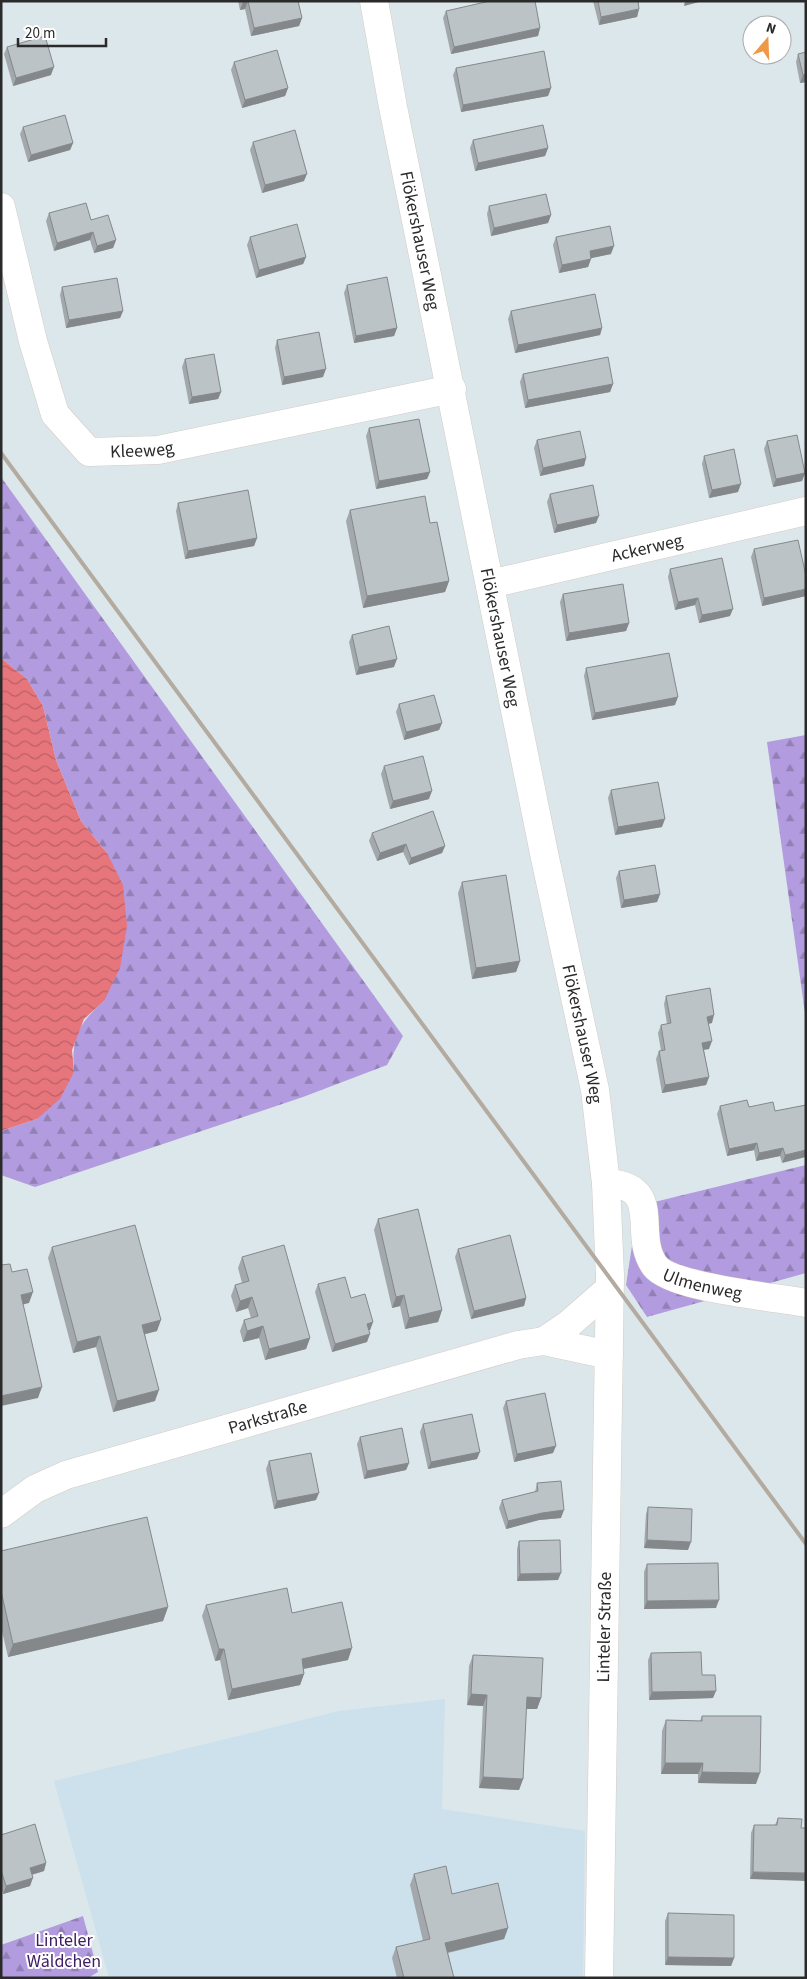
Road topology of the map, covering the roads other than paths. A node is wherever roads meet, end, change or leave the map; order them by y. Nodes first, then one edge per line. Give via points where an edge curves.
1 (374, 1) edge
2 (1, 207) edge
3 (452, 389) junction
4 (806, 511) edge
5 (490, 584) junction
6 (606, 1182) junction
7 (610, 1282) junction
8 (806, 1302) edge
9 (544, 1341) junction
10 (609, 1355) junction
11 (1, 1514) edge
12 (599, 1978) edge

1 - 3 street, Flökershauser Weg
2 - 3 street, Kleeweg via 33,341 55,414 89,452 158,450
3 - 5 street, Flökershauser Weg
4 - 5 street, Ackerweg
5 - 6 street, Flökershauser Weg via 594,1090
6 - 7 street, Flökershauser Weg
6 - 8 street, Ulmenweg via 622,1183 634,1189 642,1201 648,1249 655,1266 671,1278 698,1286
7 - 9 street, Parkstraße via 569,1324
7 - 10 street, Linteler Straße
9 - 10 street, Parkstraße
9 - 11 street, Parkstraße via 518,1344 66,1475 35,1489
10 - 12 street, Linteler Straße

